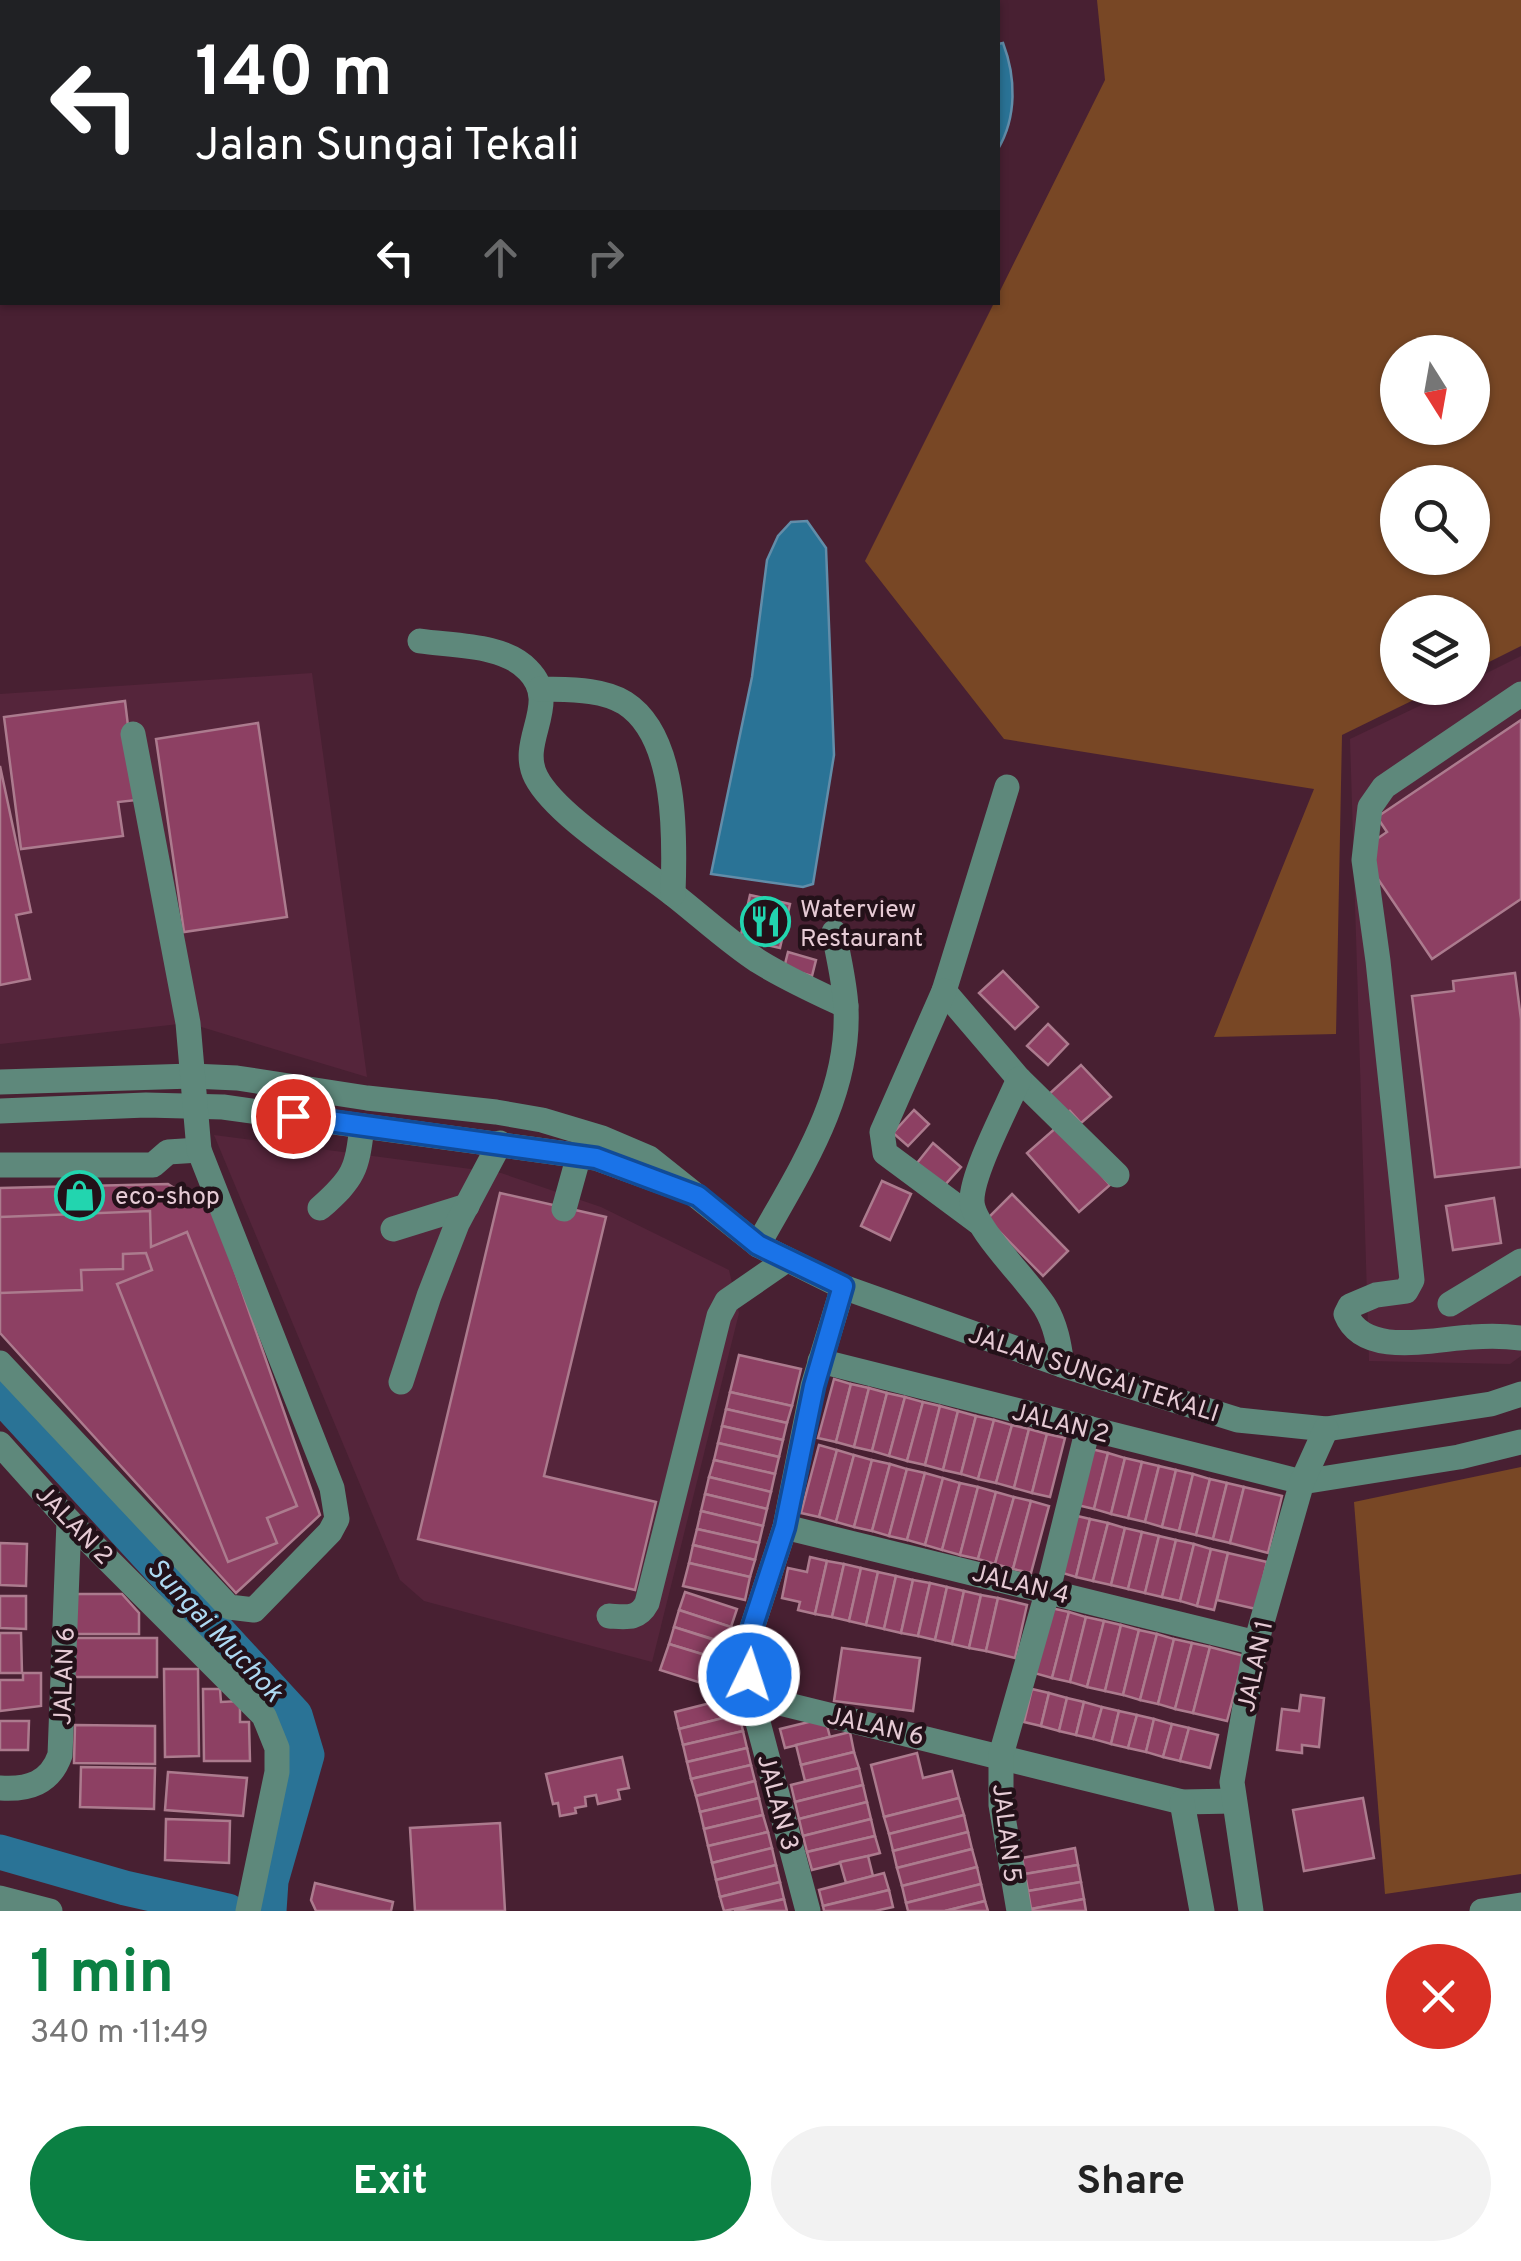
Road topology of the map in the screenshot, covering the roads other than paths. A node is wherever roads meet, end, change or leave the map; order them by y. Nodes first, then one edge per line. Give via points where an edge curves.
1 (420, 641) dead end
2 (540, 690) junction
3 (1521, 694) edge
4 (132, 734) dead end
5 (1007, 786) dead end
6 (673, 894) junction
7 (834, 932) dead end
8 (944, 991) junction
9 (846, 1006) junction
10 (192, 1076) junction
11 (1019, 1079) junction
12 (0, 1082) edge
13 (194, 1106) junction
14 (0, 1112) edge
15 (362, 1126) junction
16 (500, 1143) junction
17 (199, 1150) junction
18 (579, 1155) junction
19 (0, 1166) edge
20 (1116, 1175) dead end
21 (698, 1196) junction
22 (468, 1206) junction
23 (320, 1208) dead end
24 (564, 1210) dead end
25 (978, 1222) junction
26 (393, 1229) dead end
27 (758, 1245) junction
28 (785, 1261) junction
29 (1521, 1261) edge
30 (843, 1286) junction
31 (1450, 1304) dead end
32 (1521, 1338) edge
33 (820, 1361) junction
34 (0, 1363) edge
35 (1062, 1365) junction
36 (401, 1382) dead end
37 (1521, 1394) edge
38 (1088, 1428) junction
39 (1326, 1429) junction
40 (1521, 1442) edge
41 (0, 1444) edge
42 (1302, 1482) junction
43 (69, 1521) junction
44 (785, 1527) junction
45 (1048, 1590) junction
46 (609, 1616) dead end
47 (1256, 1643) junction
48 (751, 1696) junction
49 (1001, 1754) junction
50 (0, 1788) edge
51 (1234, 1800) junction
52 (1182, 1802) junction
53 (0, 1898) edge
54 (250, 1900) edge
55 (1521, 1905) edge
56 (34, 1909) edge
57 (808, 1911) edge
58 (1019, 1911) edge
59 (1202, 1911) edge
60 (1251, 1911) edge
61 (1482, 1911) edge

1 - 2 street via 500,653 532,672
2 - 6 street via 544,707 530,757 540,784
2 - 6 street via 591,691 624,702 641,719 669,785 676,831
3 - 32 street via 1384,787 1370,807 1364,860 1412,1280 1406,1291 1376,1295 1346,1314 1379,1340
4 - 10 street via 188,1023
5 - 8 street
6 - 9 street via 755,959
7 - 9 street
8 - 11 street
8 - 25 street via 882,1145
9 - 27 street via 835,1094
10 - 12 street, JALAN SUNGAI TEKALI
10 - 13 street
10 - 21 street, JALAN SUNGAI TEKALI via 542,1120 649,1158
11 - 20 street
11 - 25 street via 974,1187
13 - 14 street, JALAN SUNGAI TEKALI
13 - 15 street, JALAN SUNGAI TEKALI
13 - 17 street
15 - 16 street, JALAN SUNGAI TEKALI
15 - 23 street via 357,1167
16 - 18 street, JALAN SUNGAI TEKALI
16 - 22 street
17 - 19 street via 168,1152 152,1166
17 - 34 street via 332,1488 338,1519 330,1532 254,1610 228,1607
18 - 21 street, JALAN SUNGAI TEKALI
18 - 24 street
21 - 27 street, JALAN SUNGAI TEKALI
22 - 26 street
22 - 36 street via 428,1296
25 - 35 street via 1045,1306
27 - 28 street, JALAN SUNGAI TEKALI
28 - 30 street, JALAN SUNGAI TEKALI
28 - 46 street via 719,1316 647,1604 632,1618
29 - 31 street
30 - 33 street, JALAN 3
30 - 35 street, JALAN SUNGAI TEKALI
33 - 38 street, JALAN 2
33 - 44 street, JALAN 3
35 - 39 street, JALAN SUNGAI TEKALI via 1238,1420
37 - 39 street, JALAN SUNGAI TEKALI
38 - 42 street, JALAN 2
38 - 45 street
39 - 42 street, JALAN 1
40 - 42 street
41 - 43 street, JALAN 2
42 - 47 street, JALAN 1
43 - 50 street, JALAN 6 via 60,1756 46,1780
43 - 54 street, JALAN 2 via 264,1716 277,1748 277,1772
44 - 45 street, JALAN 4
44 - 48 street, JALAN 3 via 751,1631
45 - 47 street, JALAN 4
45 - 49 street
47 - 51 street, JALAN 1
48 - 49 street, JALAN 6
48 - 57 street, JALAN 3
49 - 52 street, JALAN 6
49 - 58 street, JALAN 5 via 1001,1804
51 - 52 street, JALAN 6
51 - 60 street, JALAN 1
52 - 59 street
53 - 56 street
55 - 61 street

